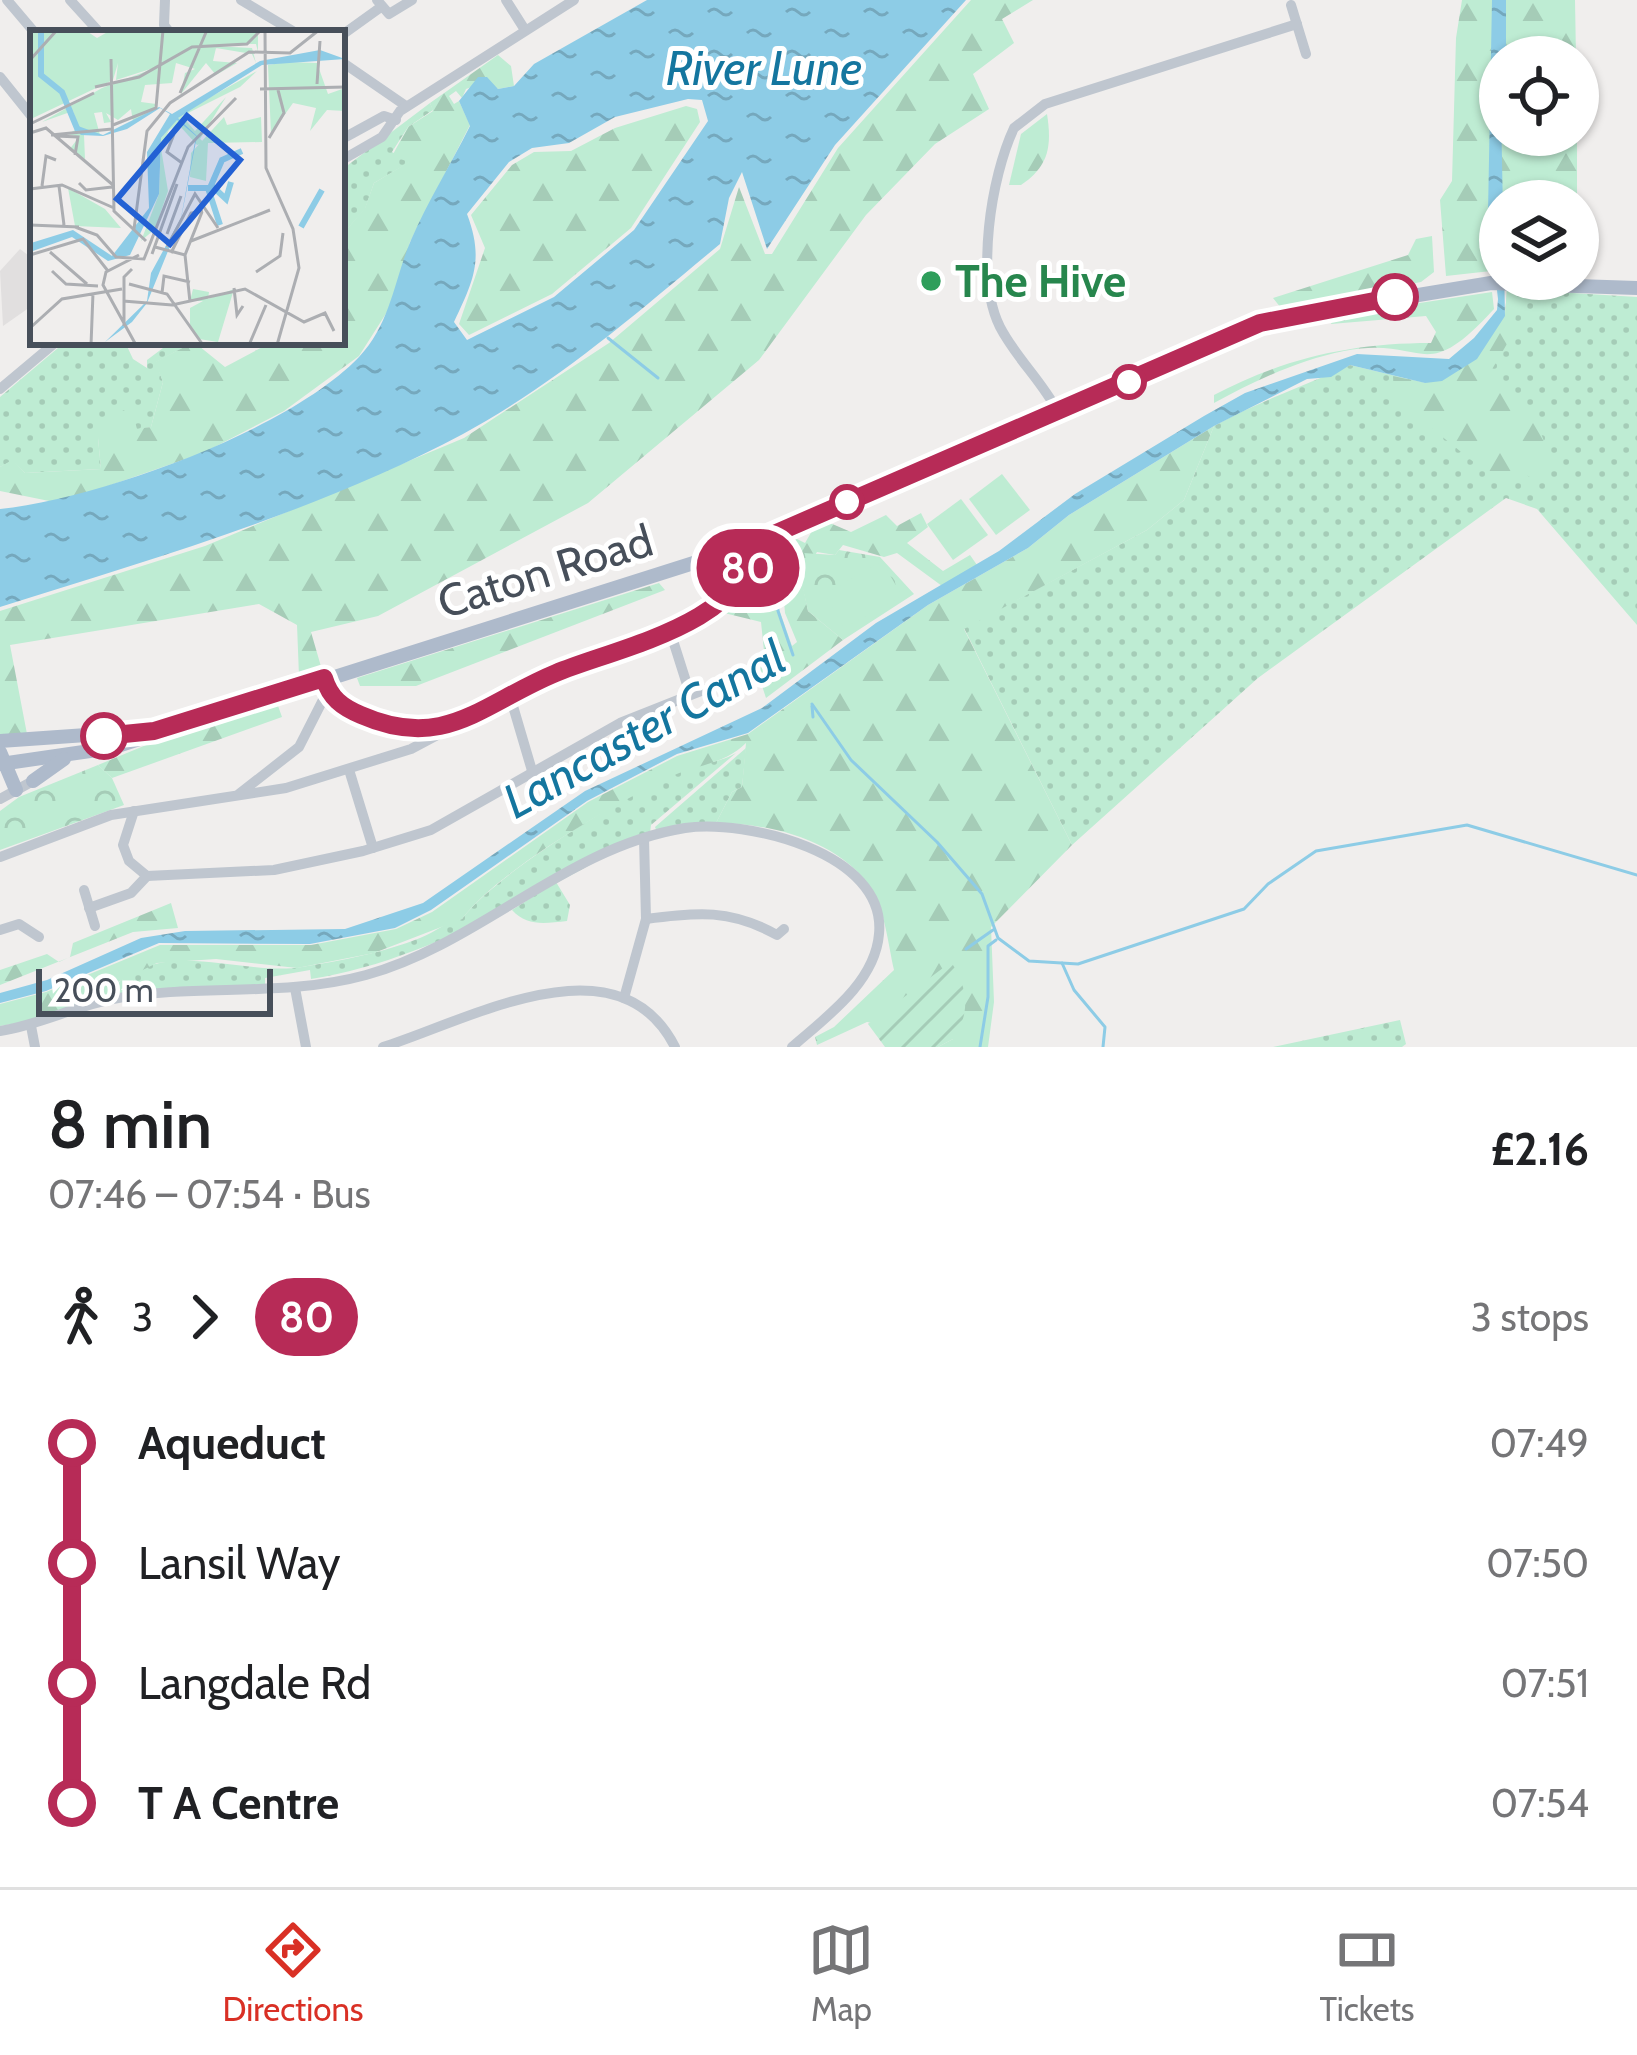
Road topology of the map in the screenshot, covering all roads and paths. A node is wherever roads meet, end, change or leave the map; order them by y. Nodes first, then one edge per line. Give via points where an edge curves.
1 (7, 0) edge
2 (70, 0) edge
3 (165, 0) edge
4 (241, 0) edge
5 (412, 0) edge
6 (506, 0) edge
7 (574, 0) edge
8 (1291, 4) dead end
9 (384, 6) edge
10 (1297, 24) junction
11 (32, 30) edge
12 (97, 30) edge
13 (167, 30) edge
14 (291, 30) edge
15 (525, 30) junction
16 (345, 33) edge
17 (1306, 54) dead end
18 (345, 64) edge
19 (0, 77) edge
20 (406, 106) junction
21 (30, 114) edge
22 (396, 120) junction
23 (345, 137) edge
24 (345, 158) edge
25 (1637, 288) edge
26 (52, 345) edge
27 (0, 389) edge
28 (1058, 412) junction
29 (751, 544) junction
30 (670, 631) junction
31 (726, 681) dead end
32 (326, 684) junction
33 (690, 694) junction
34 (510, 696) junction
35 (453, 727) junction
36 (405, 730) junction
37 (154, 731) junction
38 (56, 739) junction
39 (0, 741) edge
40 (411, 749) junction
41 (3, 759) edge
42 (64, 759) junction
43 (38, 761) junction
44 (277, 768) junction
45 (350, 773) junction
46 (533, 774) junction
47 (33, 781) junction
48 (286, 788) junction
49 (16, 790) junction
50 (238, 794) junction
51 (0, 799) edge
52 (134, 811) junction
53 (644, 838) junction
54 (373, 848) junction
55 (0, 857) edge
56 (147, 876) junction
57 (84, 890) dead end
58 (89, 908) junction
59 (646, 919) junction
60 (95, 926) dead end
61 (784, 929) dead end
62 (0, 930) edge
63 (39, 937) dead end
64 (295, 988) junction
65 (624, 998) junction
66 (31, 1026) junction
67 (0, 1031) edge
68 (34, 1047) edge
69 (306, 1047) edge
70 (383, 1047) edge
71 (676, 1047) edge
72 (792, 1047) edge

1 - 11 street
2 - 12 street
3 - 13 street
4 - 14 street
5 - 9 street
6 - 15 street
7 - 15 street
8 - 10 street
9 - 16 street
10 - 17 street
10 - 28 street via 1045,104 1018,122 1008,140 986,277 1000,326
15 - 20 street
18 - 20 street
19 - 21 street
20 - 22 street
22 - 23 street via 384,116
22 - 24 street
25 - 28 main road, Caton Road via 1491,283 1286,315
26 - 27 street
28 - 29 main road, Caton Road
29 - 30 street via 747,569 726,595
29 - 32 main road, Caton Road
30 - 33 street
30 - 34 street
31 - 33 street
32 - 36 street via 350,710
32 - 37 main road, Caton Road
32 - 44 street via 309,734
33 - 46 street
34 - 35 street
34 - 46 street
35 - 36 street
35 - 40 street
36 - 40 street
37 - 38 main road, Caton Road
37 - 42 main road, Caton Road
38 - 39 main road, Caton Road
38 - 43 main road
40 - 45 street
41 - 43 main road, Caton Road
41 - 49 main road
42 - 43 main road, Caton Road
42 - 47 main road
43 - 47 main road
44 - 48 street
44 - 50 street
45 - 48 street
45 - 54 street
46 - 54 street via 430,830
47 - 49 street
48 - 50 street
49 - 51 street
50 - 52 street
52 - 55 street
52 - 56 street via 122,845
53 - 59 street
53 - 64 street via 581,863 440,950
53 - 72 street via 720,826 780,835 836,863 864,890 880,933 868,967
54 - 56 street via 274,870
56 - 58 street via 131,893
57 - 58 street
58 - 60 street
59 - 61 street via 716,911 777,935
59 - 65 street
62 - 63 street via 19,924
64 - 66 street via 110,999
64 - 69 street
65 - 70 street via 541,993
65 - 71 street via 656,1019
66 - 67 street
66 - 68 street

